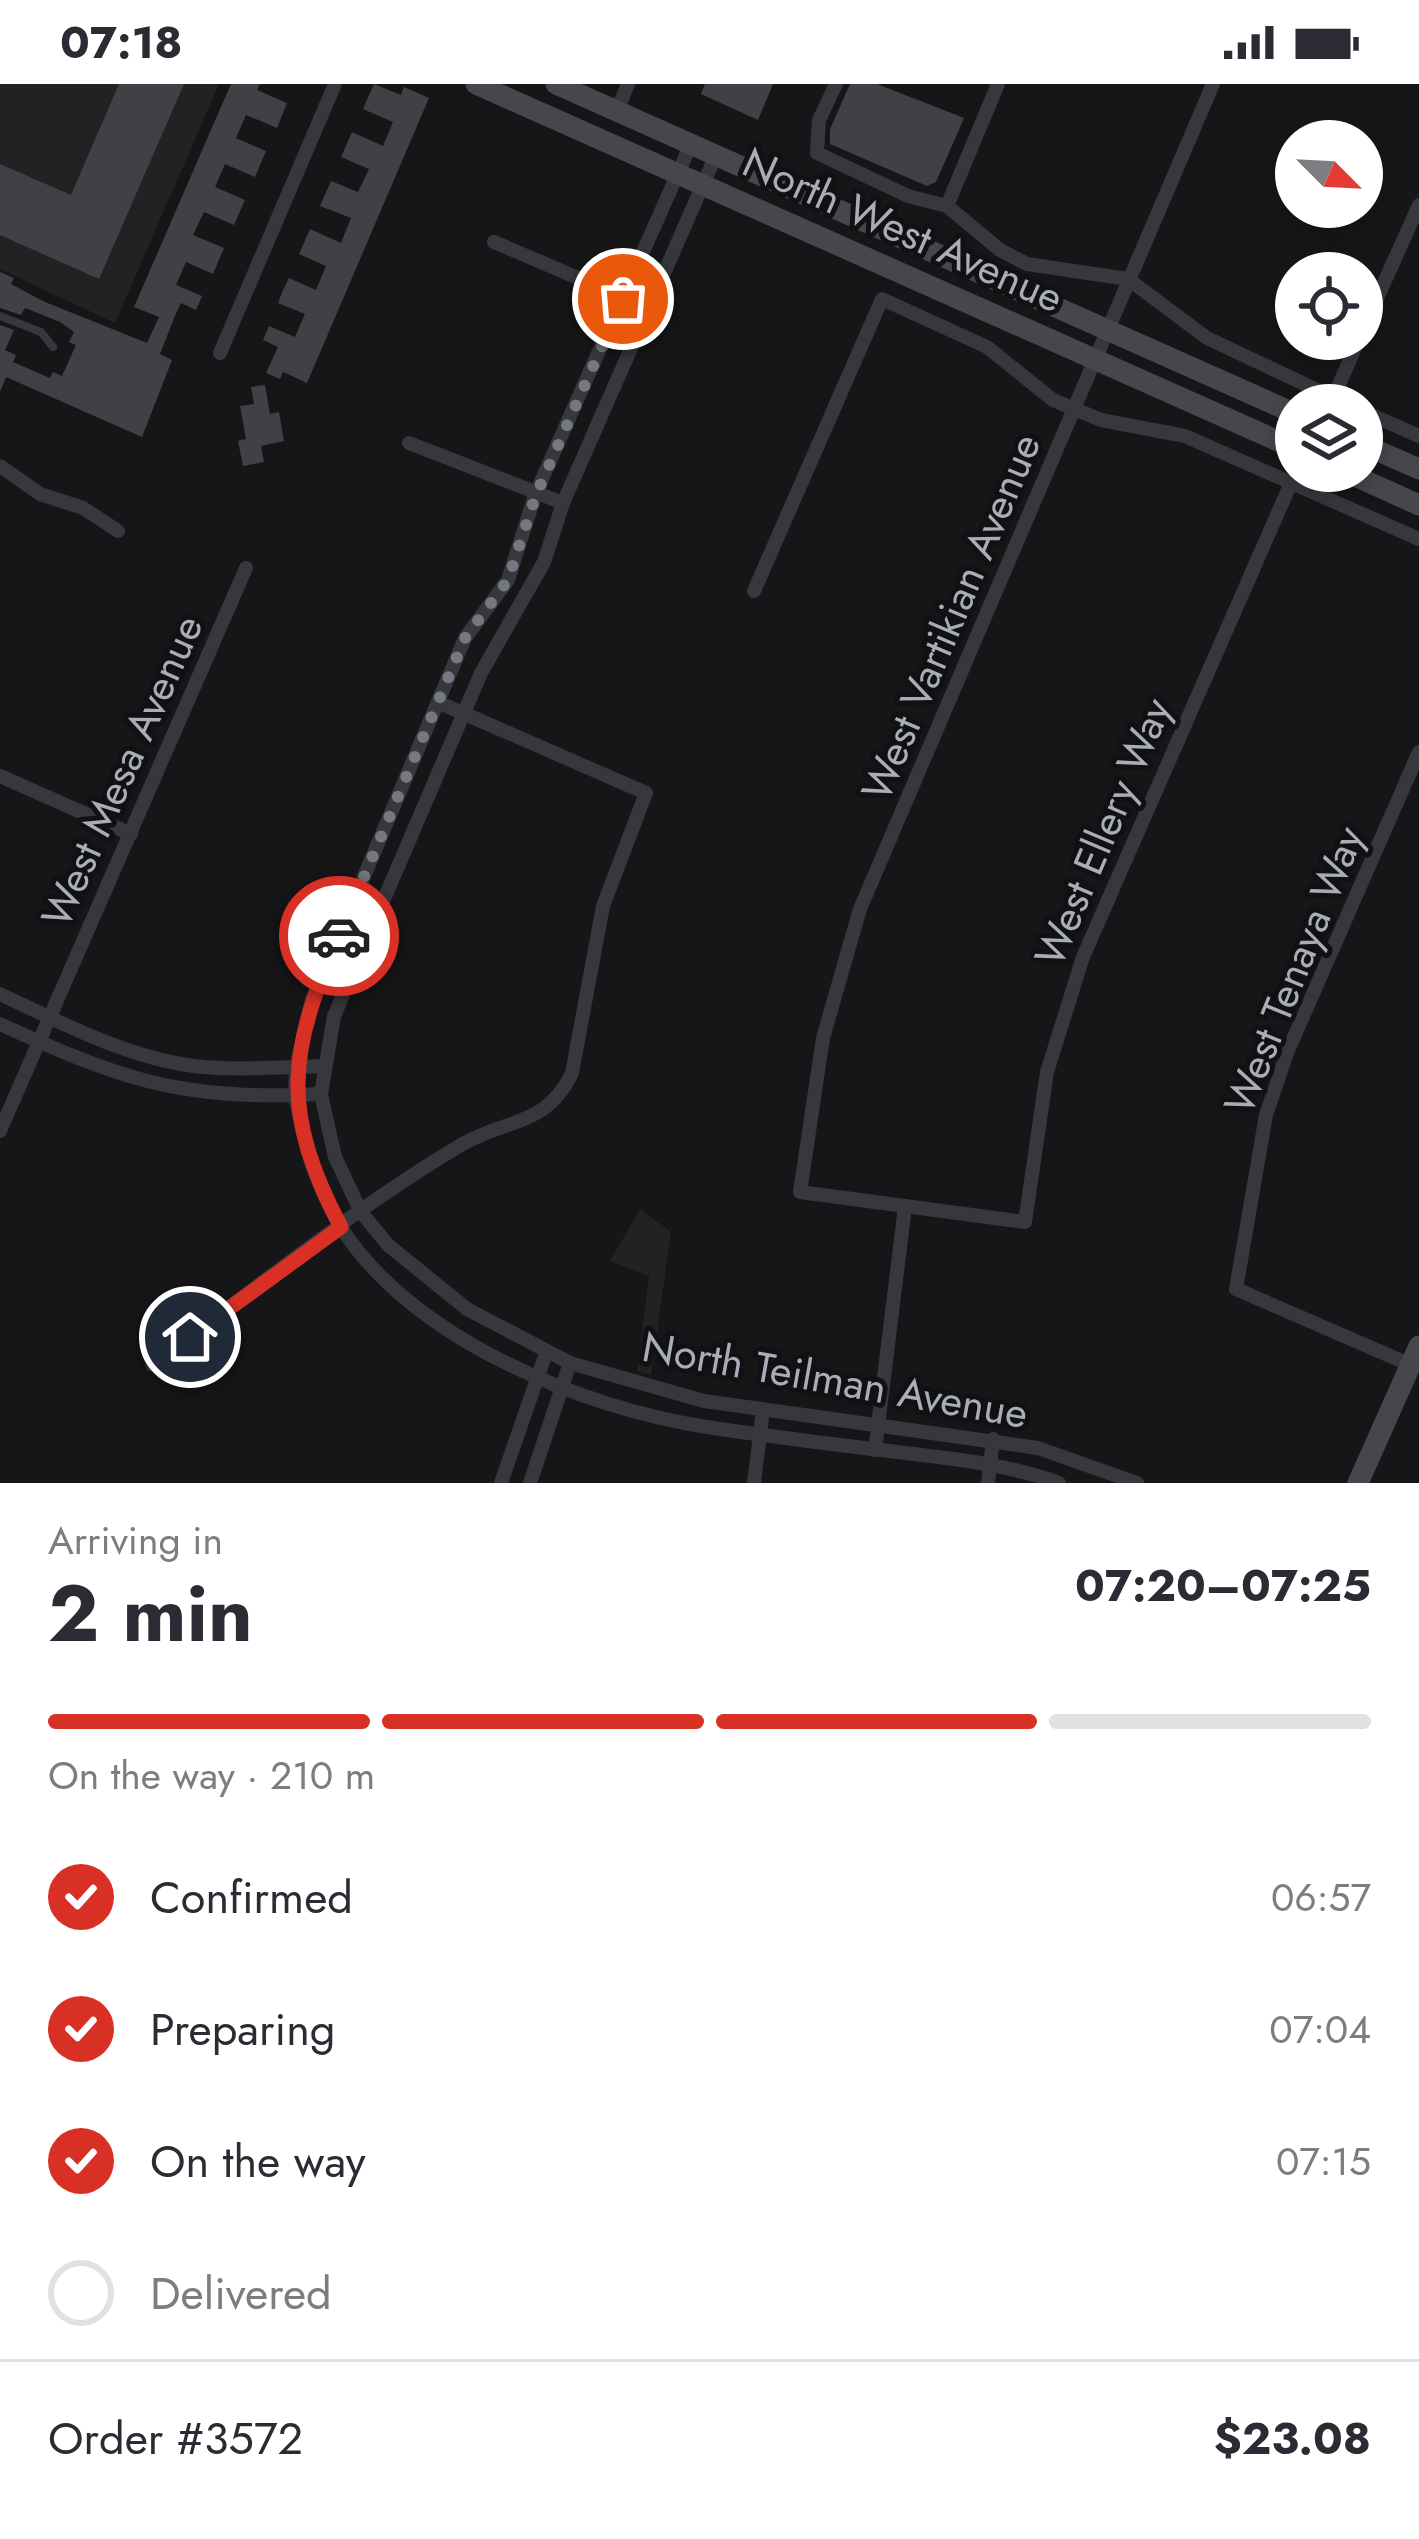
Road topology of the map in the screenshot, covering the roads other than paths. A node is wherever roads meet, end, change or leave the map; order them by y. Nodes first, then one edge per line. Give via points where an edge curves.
1 (335, 84) edge
2 (476, 84) edge
3 (556, 84) edge
4 (628, 84) edge
5 (836, 84) edge
6 (998, 84) edge
7 (1213, 84) edge
8 (617, 111) junction
9 (691, 144) junction
10 (716, 155) junction
11 (680, 172) junction
12 (704, 182) junction
13 (1419, 205) edge
14 (946, 206) junction
15 (494, 242) dead end
16 (1128, 279) junction
17 (1383, 285) edge
18 (623, 299) junction
19 (648, 308) junction
20 (0, 316) edge
21 (1107, 330) junction
22 (52, 347) dead end
23 (220, 353) dead end
24 (1098, 361) junction
25 (1304, 384) edge
26 (1275, 405) edge
27 (1076, 410) junction
28 (1383, 420) edge
29 (1419, 436) edge
30 (1275, 440) edge
31 (409, 443) dead end
32 (1383, 453) edge
33 (0, 466) edge
34 (1419, 469) edge
35 (1275, 476) edge
36 (1383, 489) edge
37 (1287, 492) edge
38 (1312, 492) edge
39 (536, 495) junction
40 (563, 503) junction
41 (1419, 505) edge
42 (118, 531) dead end
43 (1419, 539) edge
44 (246, 568) dead end
45 (754, 591) dead end
46 (440, 703) junction
47 (464, 713) junction
48 (1419, 752) edge
49 (0, 776) edge
50 (131, 834) junction
51 (0, 994) edge
52 (50, 1017) junction
53 (0, 1024) edge
54 (39, 1042) junction
55 (326, 1066) junction
56 (296, 1067) junction
57 (321, 1094) junction
58 (295, 1095) junction
59 (0, 1131) edge
60 (905, 1207) junction
61 (361, 1212) junction
62 (341, 1227) junction
63 (546, 1353) junction
64 (1415, 1355) edge
65 (570, 1363) junction
66 (152, 1365) dead end
67 (537, 1376) junction
68 (561, 1387) junction
69 (763, 1409) junction
70 (878, 1424) junction
71 (760, 1434) junction
72 (993, 1439) junction
73 (874, 1450) junction
74 (990, 1464) junction
75 (501, 1483) edge
76 (530, 1483) edge
77 (754, 1483) edge
78 (988, 1483) edge
79 (1059, 1483) edge
80 (1137, 1483) edge
81 (1358, 1483) edge

1 - 23 street
2 - 11 main road, North West Avenue
3 - 8 main road, North West Avenue
4 - 8 street
5 - 14 street, North West Avenue via 819,120 817,153
6 - 14 street, North West Avenue
7 - 16 street, West Vartikian Avenue
8 - 9 main road, North West Avenue
9 - 10 main road, North West Avenue
9 - 11 street, North Teilman Avenue
10 - 12 street
10 - 21 main road, North West Avenue
11 - 12 main road, North West Avenue
11 - 18 street, North Teilman Avenue
12 - 19 street
12 - 24 main road, North West Avenue
13 - 17 street
14 - 16 street, North West Avenue via 1027,264
15 - 18 street
16 - 21 street, West Vartikian Avenue
16 - 25 street, North West Avenue via 1208,338
18 - 19 street
18 - 39 street, North Teilman Avenue
19 - 40 street
20 - 22 lane via 41,332
21 - 24 street, West Vartikian Avenue
21 - 26 main road, North West Avenue
24 - 27 street, West Vartikian Avenue
24 - 30 main road, North West Avenue
27 - 35 street via 1185,436
27 - 45 street via 987,347 882,299
27 - 60 street, West Vartikian Avenue via 860,909 823,1037 800,1192
28 - 29 street
31 - 39 street
32 - 34 main road
33 - 42 street
36 - 41 main road
37 - 60 street, West Ellery Way via 1070,994 1047,1072 1025,1222
38 - 43 street
39 - 40 street
39 - 46 street, North Teilman Avenue via 508,580 465,638
40 - 47 street via 544,562
44 - 50 street, West Mesa Avenue
46 - 47 street
46 - 56 street, North Teilman Avenue via 311,999
47 - 55 street via 350,974
47 - 61 street via 646,793 603,906 572,1073 560,1097 542,1113 464,1143
48 - 64 street, West Tenaya Way via 1266,1114 1236,1289
49 - 50 street
50 - 52 street, West Mesa Avenue
51 - 52 street
52 - 54 street, West Mesa Avenue
52 - 56 street via 175,1062
53 - 54 street
54 - 58 street via 152,1085 228,1097
54 - 59 street, West Mesa Avenue
55 - 56 street
55 - 57 street
56 - 58 street, North Teilman Avenue
57 - 58 street
57 - 61 street, North Teilman Avenue via 335,1157
58 - 62 street, North Teilman Avenue via 312,1167
60 - 70 street
61 - 62 street
61 - 63 street, North Teilman Avenue via 466,1309
62 - 66 street
62 - 67 street, North Teilman Avenue via 424,1312
63 - 65 street, North Teilman Avenue
63 - 67 street
64 - 81 main road
65 - 68 street
65 - 69 street, North Teilman Avenue
67 - 68 street, North Teilman Avenue
67 - 75 street
68 - 71 street, North Teilman Avenue via 644,1413
68 - 76 street
69 - 70 street, North Teilman Avenue
69 - 71 street
70 - 72 street, North Teilman Avenue
70 - 73 street
71 - 73 street, North Teilman Avenue
71 - 77 street
72 - 74 street
72 - 80 street, North Teilman Avenue
73 - 74 street, North Teilman Avenue
74 - 78 street
74 - 79 street, North Teilman Avenue

